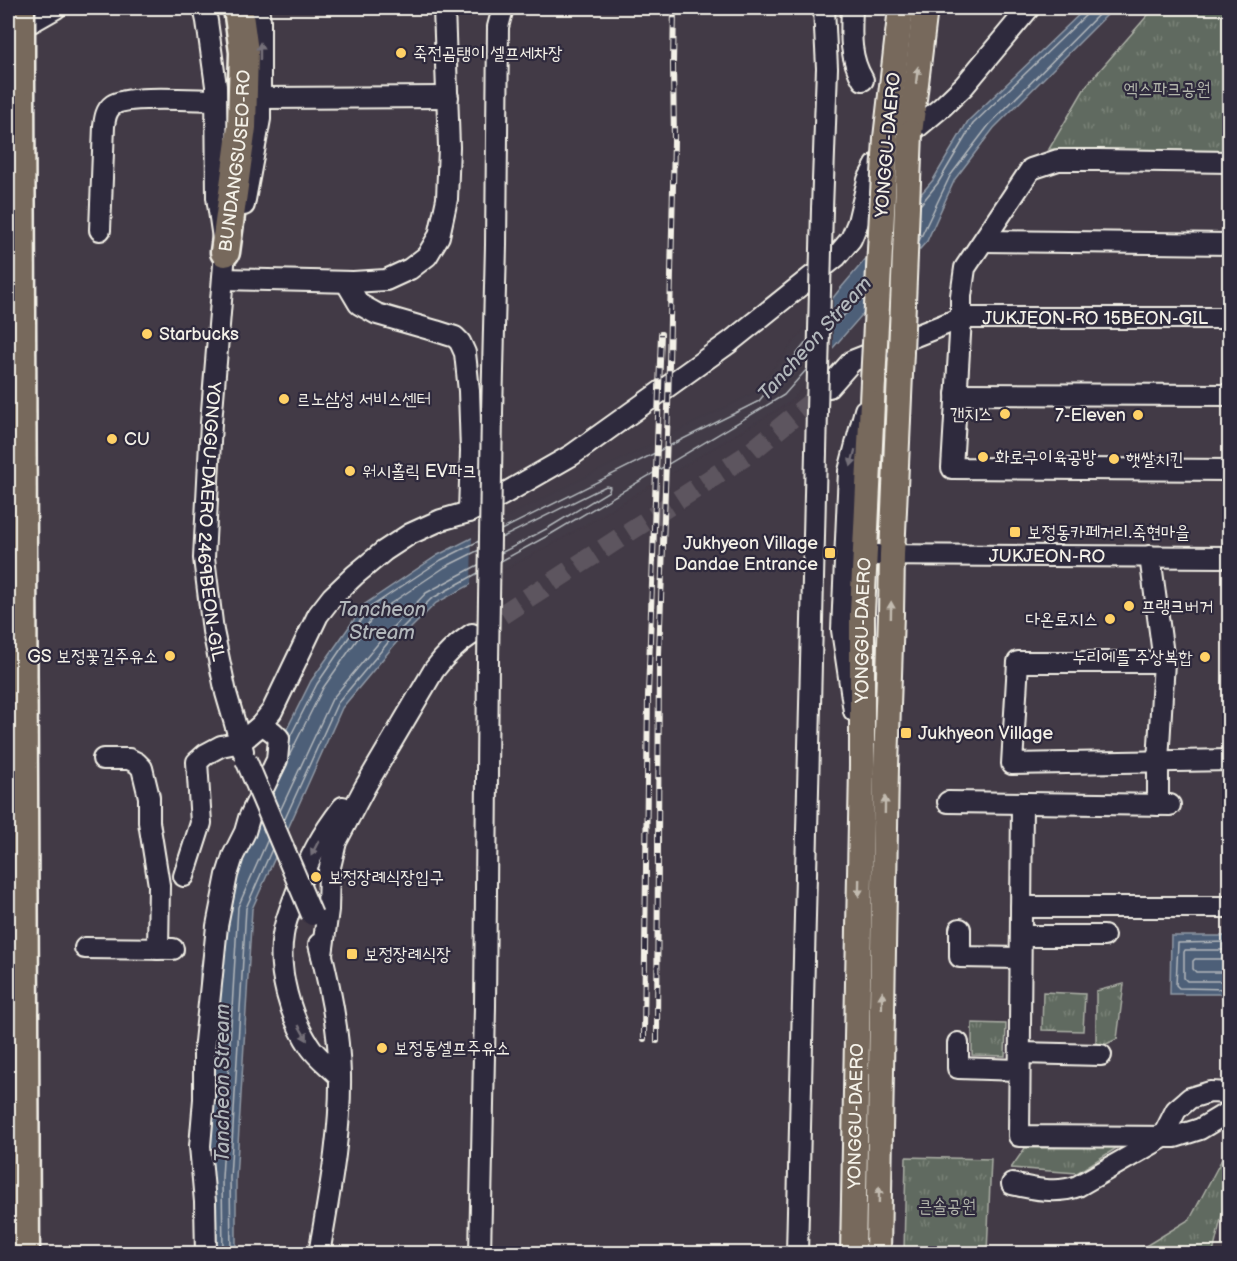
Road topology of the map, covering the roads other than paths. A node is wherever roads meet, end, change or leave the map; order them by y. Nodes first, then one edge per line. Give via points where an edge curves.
1 (20, 8) edge
2 (56, 8) edge
3 (204, 8) edge
4 (223, 8) edge
5 (238, 8) edge
6 (258, 8) edge
7 (444, 8) edge
8 (503, 8) edge
9 (824, 8) edge
10 (852, 8) edge
11 (901, 8) edge
12 (925, 8) edge
13 (1029, 8) edge
14 (8, 36) edge
15 (863, 80) dead end
16 (448, 97) junction
17 (260, 98) junction
18 (216, 100) junction
19 (1230, 162) edge
20 (100, 230) dead end
21 (984, 241) junction
22 (1230, 244) edge
23 (225, 252) junction
24 (224, 279) junction
25 (346, 282) junction
26 (961, 318) junction
27 (1230, 318) edge
28 (873, 381) junction
29 (829, 387) tunnel mouth
30 (956, 394) junction
31 (1230, 395) edge
32 (1230, 470) edge
33 (469, 512) junction
34 (865, 555) junction
35 (892, 555) junction
36 (1150, 556) junction
37 (1230, 557) edge
38 (472, 634) tunnel mouth
39 (1164, 662) junction
40 (262, 724) junction
41 (243, 751) junction
42 (103, 759) dead end
43 (1230, 760) edge
44 (1158, 761) junction
45 (862, 766) junction
46 (364, 787) junction
47 (948, 802) dead end
48 (1022, 803) junction
49 (184, 876) dead end
50 (1022, 907) junction
51 (1230, 907) edge
52 (960, 930) dead end
53 (1021, 936) junction
54 (1104, 936) dead end
55 (85, 948) dead end
56 (322, 955) junction
57 (1020, 958) junction
58 (958, 1043) dead end
59 (1101, 1055) dead end
60 (1019, 1061) junction
61 (340, 1077) junction
62 (1230, 1093) edge
63 (1230, 1111) edge
64 (1162, 1138) junction
65 (1012, 1184) dead end
66 (25, 1254) edge
67 (206, 1254) edge
68 (319, 1254) edge
69 (480, 1254) edge
70 (797, 1254) edge
71 (853, 1254) edge
72 (878, 1254) edge

1 - 66 highway, bridge
2 - 14 street
3 - 18 street
4 - 23 highway, BUNDANGSUSEO-RO via 228,63
5 - 23 highway, BUNDANGSUSEO-RO via 244,52 242,127
17 -> 6 street
7 - 16 street
8 - 69 street, bridge via 498,27
9 - 70 street, bridge via 827,68
10 - 15 street via 852,55
11 - 28 main road, YONGGU-DAERO, bridge via 886,138
35 -> 12 main road, YONGGU-DAERO, bridge via 910,133
13 - 33 street via 964,86 876,165 851,239 836,257 730,342 572,455
16 - 17 street
16 - 25 street via 447,199 439,236 428,256 386,280
17 - 23 street via 260,119 244,205
18 - 20 street via 133,99 110,108 104,126
18 - 23 street via 217,197
19 - 21 street, JUKJEON-RO 15BEON-GIL via 1058,160 1032,169
21 - 22 street
21 - 26 street, JUKJEON-RO 15BEON-GIL via 965,268
23 - 24 street, YONGGU-DAERO 2469BEON-GIL
24 - 25 street
24 - 41 street, YONGGU-DAERO 2469BEON-GIL via 204,558 213,631
25 - 33 street via 359,304 376,314 455,337 460,342 469,391
26 - 27 street, JUKJEON-RO 15BEON-GIL
26 - 29 street via 852,361
26 - 30 street, JUKJEON-RO 15BEON-GIL
28 - 34 main road, YONGGU-DAERO
28 -> 45 street via 849,471 842,630
30 - 31 street
30 - 32 street, JUKJEON-RO 15BEON-GIL via 952,468
33 - 40 street via 410,534 384,551 332,597 318,615
34 - 35 street, JUKJEON-RO
34 - 45 main road, YONGGU-DAERO
35 - 36 street, JUKJEON-RO
72 -> 35 main road, YONGGU-DAERO
36 - 37 street, JUKJEON-RO
36 - 39 street
38 - 46 street via 444,656
39 - 44 street
39 - 44 street via 1018,662 1012,764
40 - 41 street
40 - 67 street via 279,738 276,760 227,875 211,978 200,1146
41 - 49 street via 221,746 196,762 201,823
41 - 56 street, YONGGU-DAERO 2469BEON-GIL, bridge via 312,915
42 - 55 street via 129,759 142,768 165,949
43 - 44 street
44 - 48 street via 1164,805
45 -> 71 main road, YONGGU-DAERO
46 - 56 street via 332,856
46 -> 61 street via 321,837 285,923 282,942 285,985 293,1014 315,1052
47 - 48 street
48 - 50 street
50 - 51 street
50 - 53 street
52 - 57 street via 960,957
53 - 54 street
53 - 57 street
56 - 61 street
57 - 60 street
58 - 60 street via 958,1068
59 - 60 street
60 - 64 street via 1019,1136
61 - 68 street via 336,1149
62 - 64 street via 1210,1092 1190,1098 1176,1110
63 - 64 street via 1190,1133
64 - 65 street via 1072,1189

